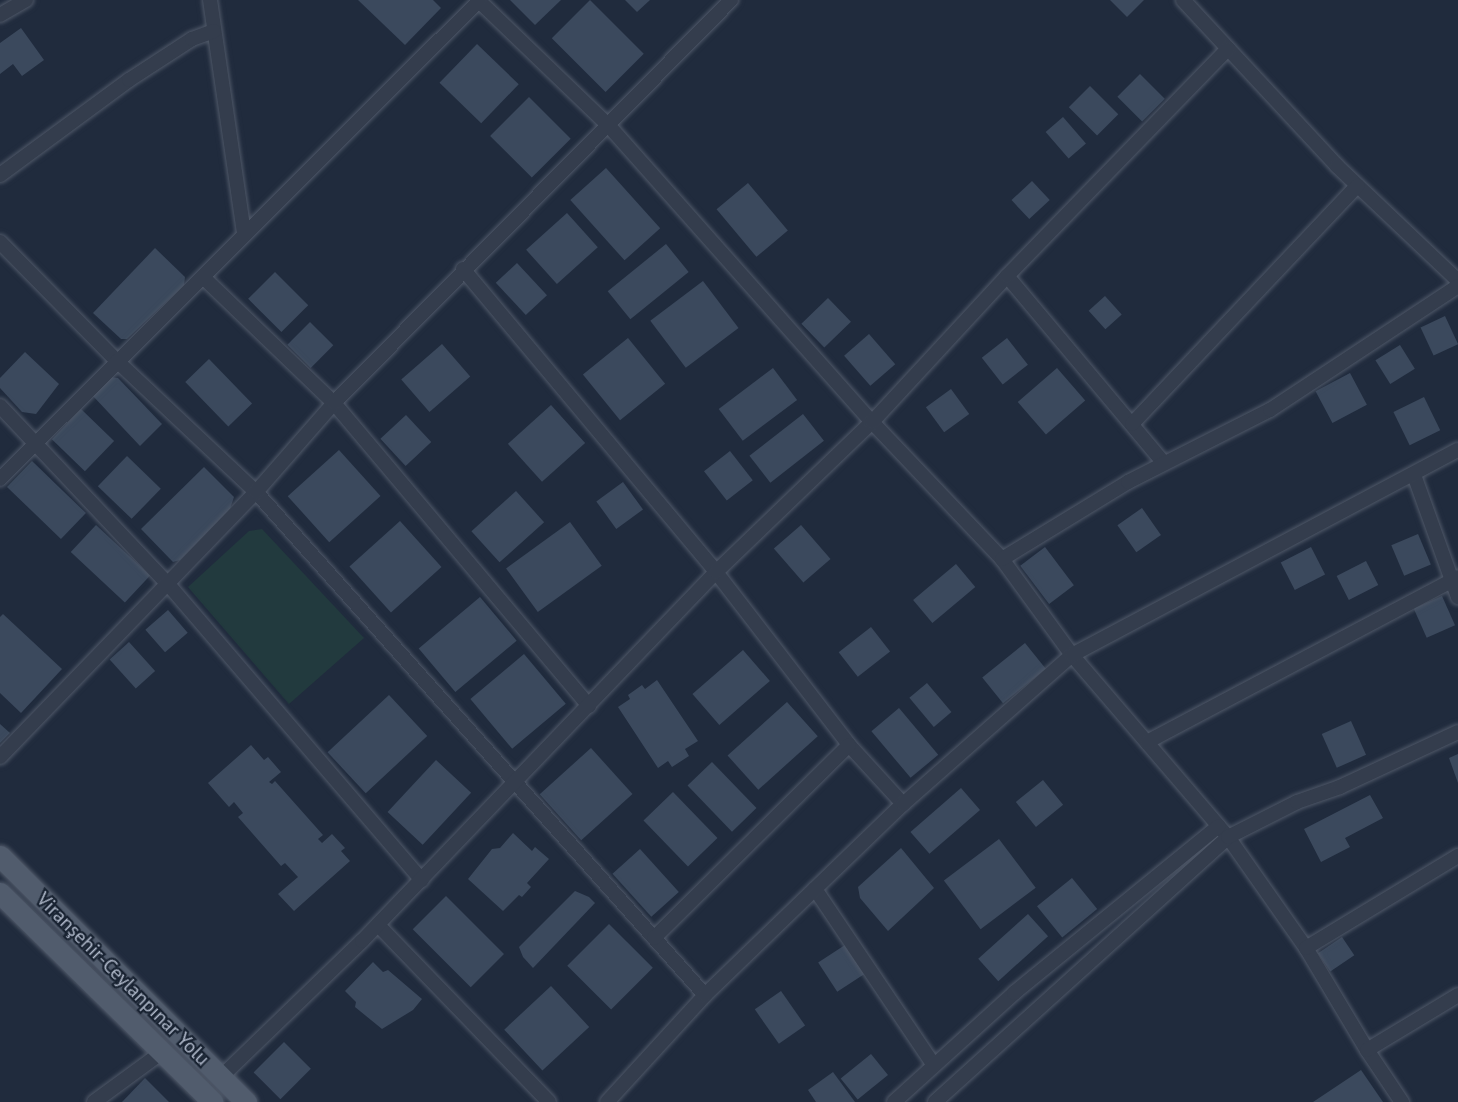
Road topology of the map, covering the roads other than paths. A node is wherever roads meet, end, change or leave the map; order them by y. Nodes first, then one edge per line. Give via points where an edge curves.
1 (26, 0) edge
2 (210, 0) edge
3 (731, 0) edge
4 (1184, 0) edge
5 (478, 1) edge
6 (0, 15) edge
7 (214, 31) junction
8 (1228, 49) junction
9 (609, 126) junction
10 (0, 175) edge
11 (1357, 186) junction
12 (244, 233) junction
13 (0, 242) edge
14 (463, 269) junction
15 (1007, 276) junction
16 (204, 278) junction
17 (1458, 281) edge
18 (1458, 286) edge
19 (117, 361) junction
20 (333, 403) junction
21 (0, 406) edge
22 (872, 422) junction
23 (1132, 424) junction
24 (34, 442) junction
25 (1458, 450) edge
26 (1164, 463) junction
27 (1414, 475) junction
28 (0, 479) edge
29 (256, 492) junction
30 (1002, 559) junction
31 (716, 572) junction
32 (1454, 578) edge
33 (168, 584) junction
34 (1458, 597) edge
35 (1072, 655) junction
36 (589, 706) junction
37 (1458, 732) edge
38 (1147, 742) junction
39 (849, 745) junction
40 (0, 757) edge
41 (515, 784) junction
42 (903, 804) junction
43 (1224, 832) junction
44 (0, 856) edge
45 (1458, 856) edge
46 (422, 879) junction
47 (815, 889) junction
48 (0, 892) edge
49 (378, 926) junction
50 (654, 938) junction
51 (1305, 948) junction
52 (705, 995) junction
53 (1458, 995) edge
54 (1366, 1050) junction
55 (162, 1052) junction
56 (933, 1064) junction
57 (221, 1077) junction
58 (94, 1102) edge
59 (213, 1102) edge
60 (246, 1102) edge
61 (549, 1102) edge
62 (607, 1102) edge
63 (894, 1102) edge
64 (935, 1102) edge
65 (1402, 1102) edge

1 - 6 street
2 - 7 street
3 - 9 street
4 - 8 street
5 - 9 street
5 - 12 street
7 - 10 street via 192,39 129,80
7 - 12 street
8 - 11 street
8 - 15 street
9 - 14 street
9 - 22 street
11 - 17 street
11 - 23 street
12 - 16 street
13 - 19 street
14 - 20 street
14 - 31 street
15 - 22 street
15 - 23 street
16 - 19 street
16 - 20 street
18 - 26 street via 1270,410
19 - 24 street
19 - 29 street
20 - 29 street
20 - 36 street
21 - 24 street
22 - 30 street
22 - 31 street
23 - 26 street
24 - 28 street
24 - 33 street
25 - 27 street
26 - 30 street
27 - 32 street
27 - 35 street
29 - 33 street
29 - 41 street
30 - 35 street
31 - 36 street
31 - 39 street
32 - 34 street
32 - 38 street
33 - 40 street
33 - 46 street
35 - 38 street
35 - 42 street
36 - 41 street
37 - 43 street via 1340,787
38 - 43 street
39 - 42 street
39 - 50 street
41 - 46 street
41 - 50 street
42 - 47 street
43 - 51 street
43 - 56 street via 1014,993
43 - 64 street
44 - 57 main road, Viranşehir-Ceylanpınar Yolu
45 - 51 street
46 - 49 street
47 - 52 street
47 - 56 street
48 - 55 main road, Viranşehir-Ceylanpınar Yolu
49 - 57 street
49 - 61 street
50 - 52 street
51 - 54 street
52 - 62 street
53 - 54 street
54 - 65 street
55 - 58 street
55 - 59 main road, Viranşehir-Ceylanpınar Yolu
56 - 63 street
57 - 60 main road, Viranşehir-Ceylanpınar Yolu

